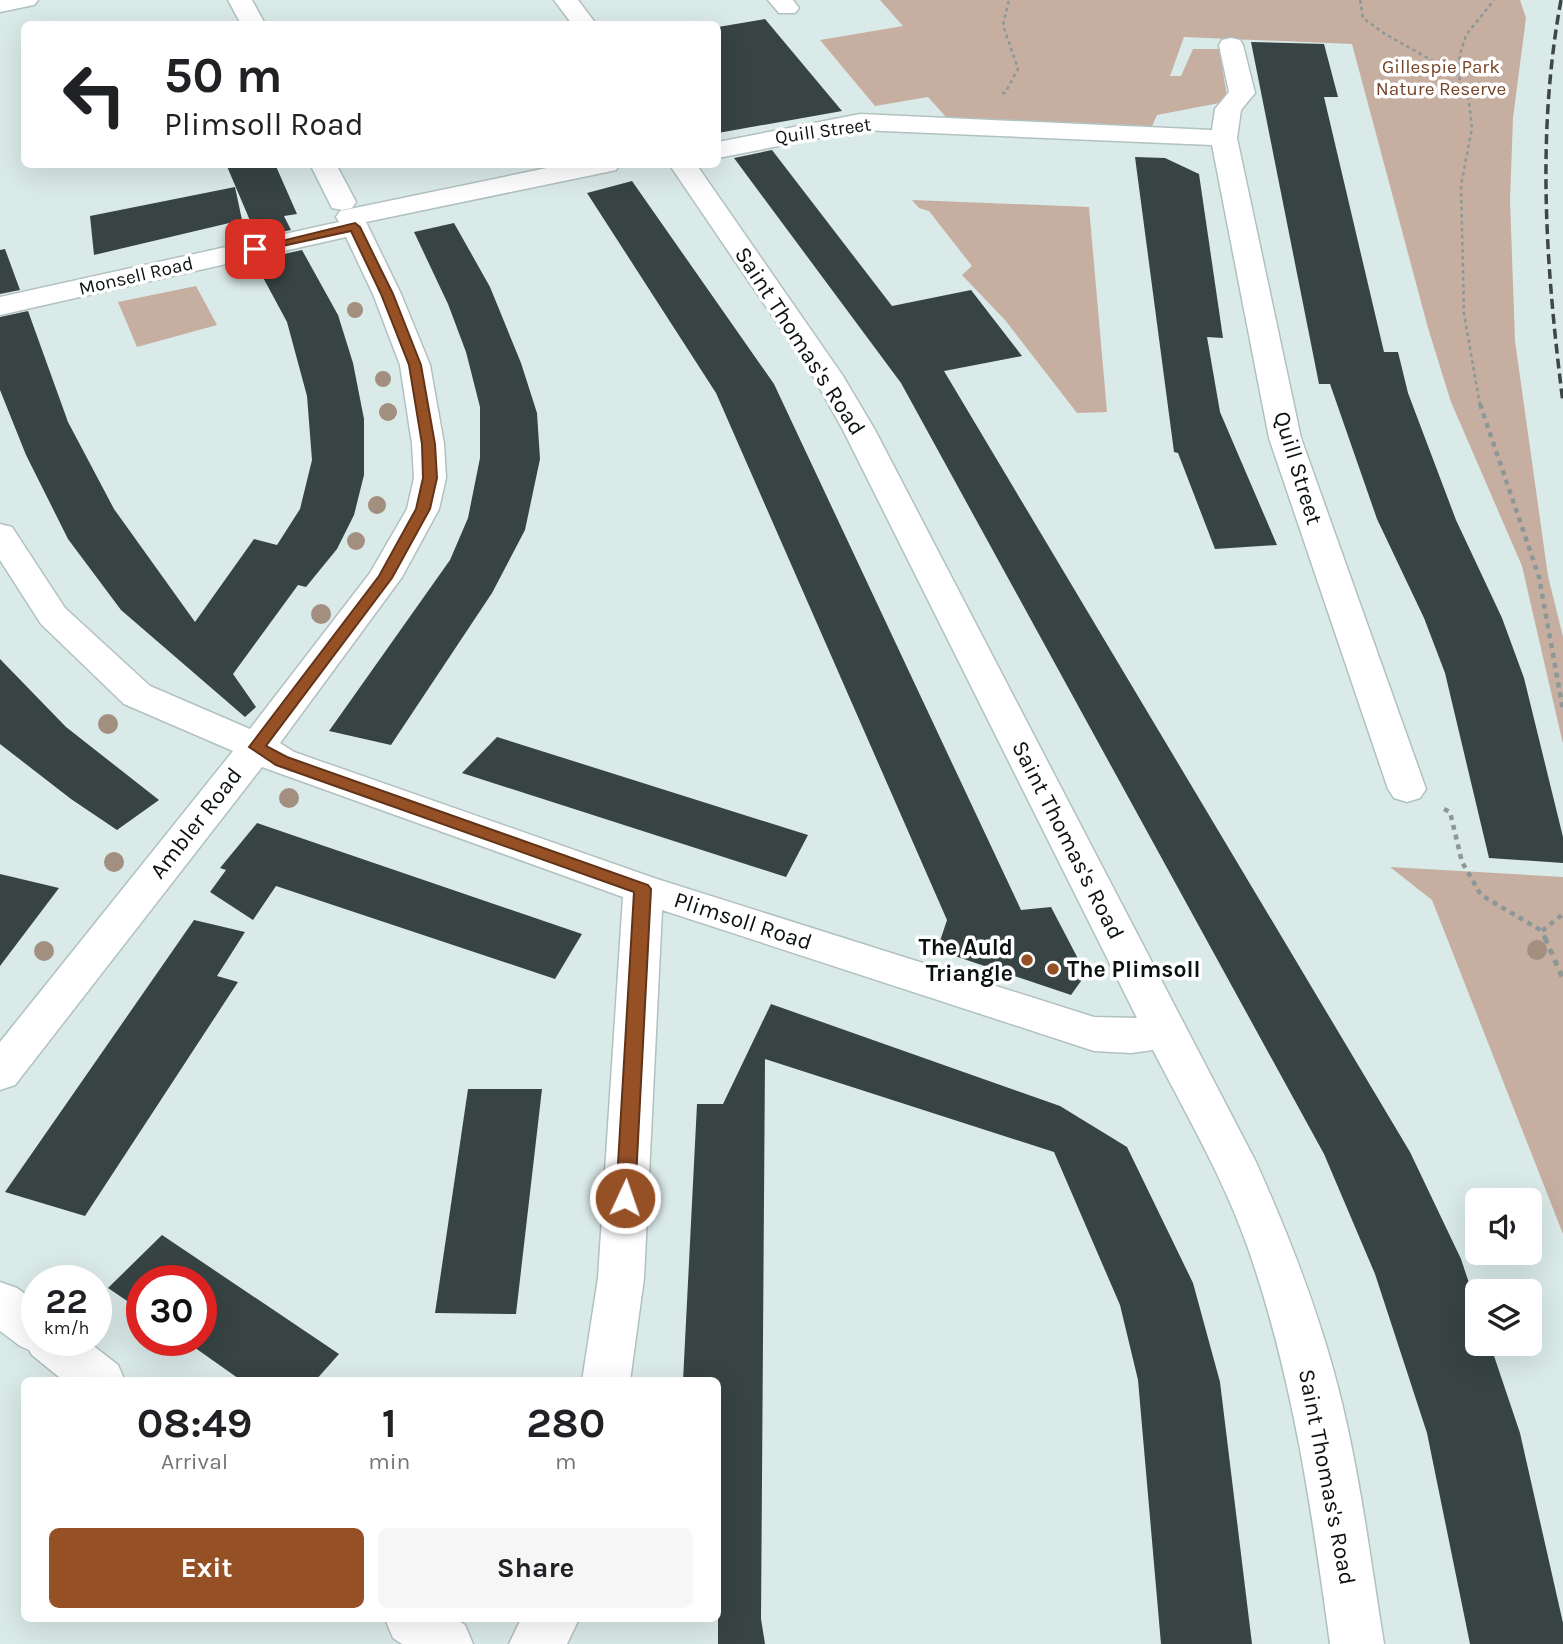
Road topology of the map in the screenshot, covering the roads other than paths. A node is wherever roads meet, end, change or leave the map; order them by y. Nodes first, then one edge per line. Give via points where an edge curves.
1 (26, 0) edge
2 (240, 0) edge
3 (566, 0) edge
4 (0, 5) edge
5 (251, 21) edge
6 (582, 21) edge
7 (1231, 45) dead end
8 (1224, 138) junction
9 (721, 149) edge
10 (325, 168) edge
11 (587, 168) edge
12 (685, 168) edge
13 (349, 215) junction
14 (0, 306) edge
15 (0, 534) edge
16 (257, 747) junction
17 (1407, 789) road end
18 (643, 889) junction
19 (1165, 1032) junction
20 (0, 1073) edge
21 (0, 1303) edge
22 (21, 1319) edge
23 (69, 1356) edge
24 (96, 1377) edge
25 (607, 1377) edge
26 (416, 1622) edge
27 (550, 1622) edge
28 (446, 1644) edge
29 (536, 1644) edge
30 (1357, 1644) edge

1 - 4 street
2 - 5 street
3 - 6 street
7 - 8 street, Quill Street via 1242,93 1228,109
8 - 9 street, Quill Street via 860,122
8 - 17 street, Quill Street via 1285,438
10 - 13 street, Ambler Road
11 - 13 street, Monsell Road
12 - 19 street, Saint Thomas's Road via 828,376 859,430
13 - 14 street, Monsell Road
13 - 16 street, Ambler Road via 415,365 430,478 423,509 385,578
15 - 16 street, Plimsoll Road via 53,616 137,695
16 - 18 street, Plimsoll Road via 281,761
16 - 20 street, Ambler Road
18 - 19 street, Plimsoll Road via 1094,1034
18 - 25 street via 621,1278
19 - 30 street, Saint Thomas's Road via 1234,1161 1272,1250 1317,1401
21 - 22 street
23 - 24 street
26 - 28 street
27 - 29 street

